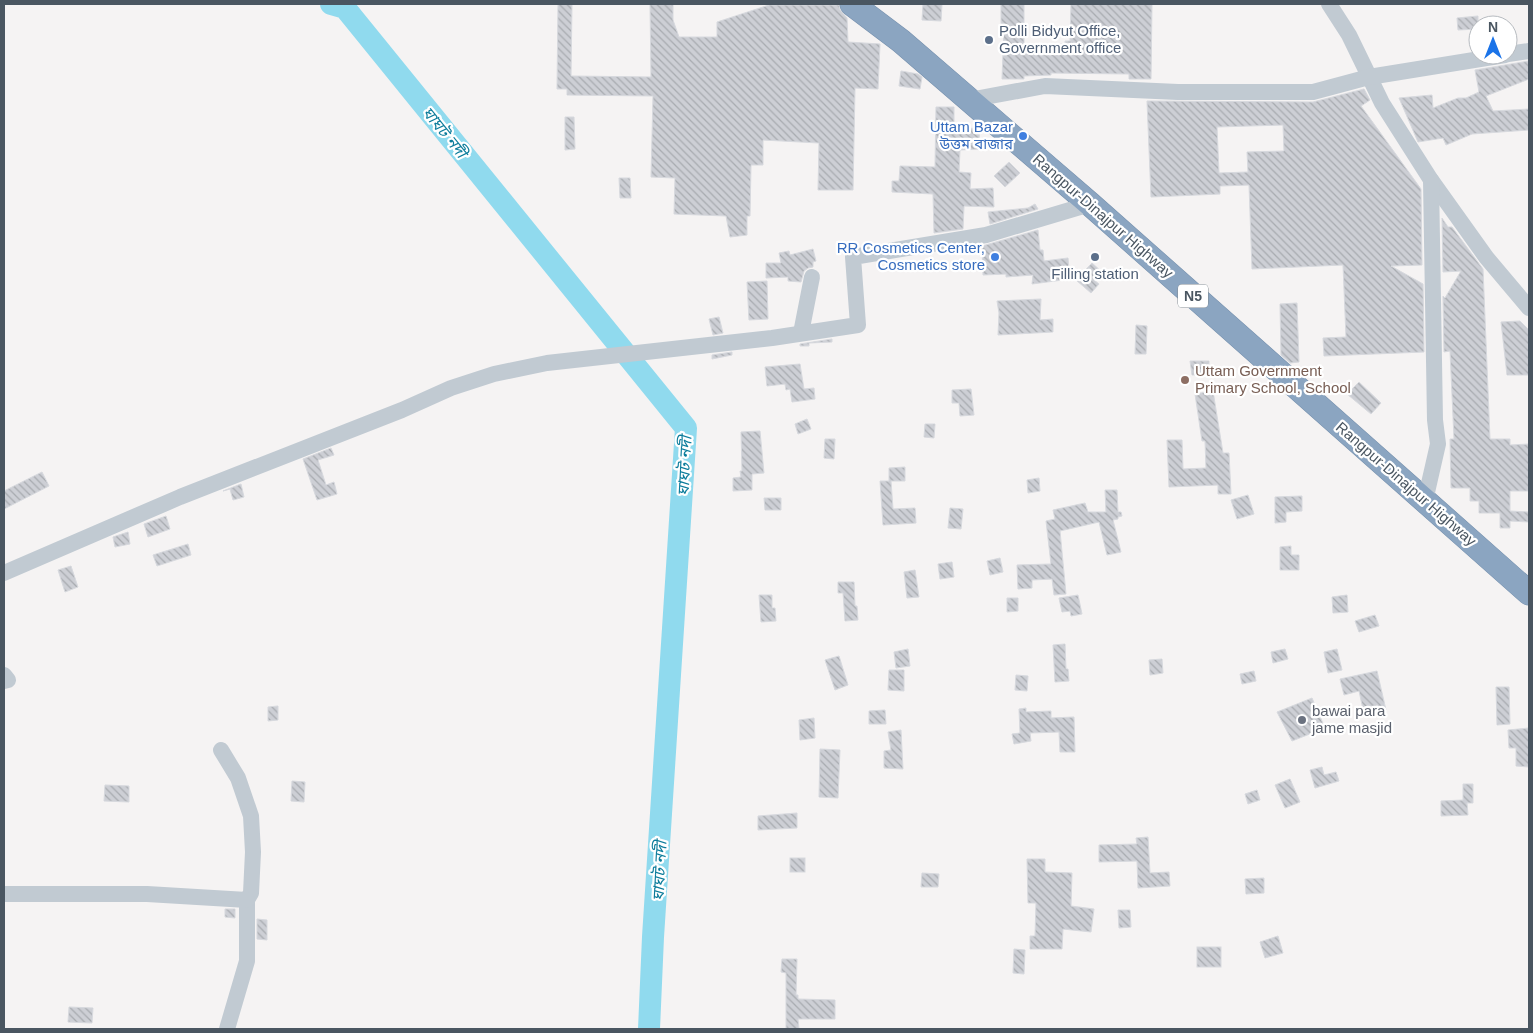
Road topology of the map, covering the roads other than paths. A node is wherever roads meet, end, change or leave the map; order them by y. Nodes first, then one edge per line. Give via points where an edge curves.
1 (852, 4) edge
2 (1329, 4) edge
3 (1345, 4) edge
4 (1345, 29) junction
5 (1468, 61) edge
6 (1369, 77) junction
7 (969, 100) junction
8 (1431, 180) junction
9 (1090, 204) junction
10 (812, 277) dead end
11 (1529, 308) edge
12 (801, 334) junction
13 (1425, 501) junction
14 (4, 573) edge
15 (1529, 593) edge
16 (4, 675) edge
17 (4, 680) edge
18 (221, 750) dead end
19 (4, 894) edge
20 (247, 900) junction
21 (227, 1029) edge

1 - 7 highway, Rangpur-Dinajpur Highway / N5
2 - 4 street
3 - 4 street
4 - 6 street
5 - 6 street
6 - 7 street via 1313,92 1178,92 1045,86
6 - 8 street
7 - 9 highway, Rangpur-Dinajpur Highway / N5
8 - 11 street via 1486,257
8 - 13 street via 1438,444
9 - 12 street via 986,235 853,257 858,325
9 - 13 highway, Rangpur-Dinajpur Highway / N5
10 - 12 street
12 - 14 street via 547,363 494,374 451,388 180,497
13 - 15 highway, Rangpur-Dinajpur Highway / N5
16 - 17 street via 8,680
18 - 20 street via 238,778 251,816 253,852 251,893
19 - 20 street via 147,894
20 - 21 street via 247,961

